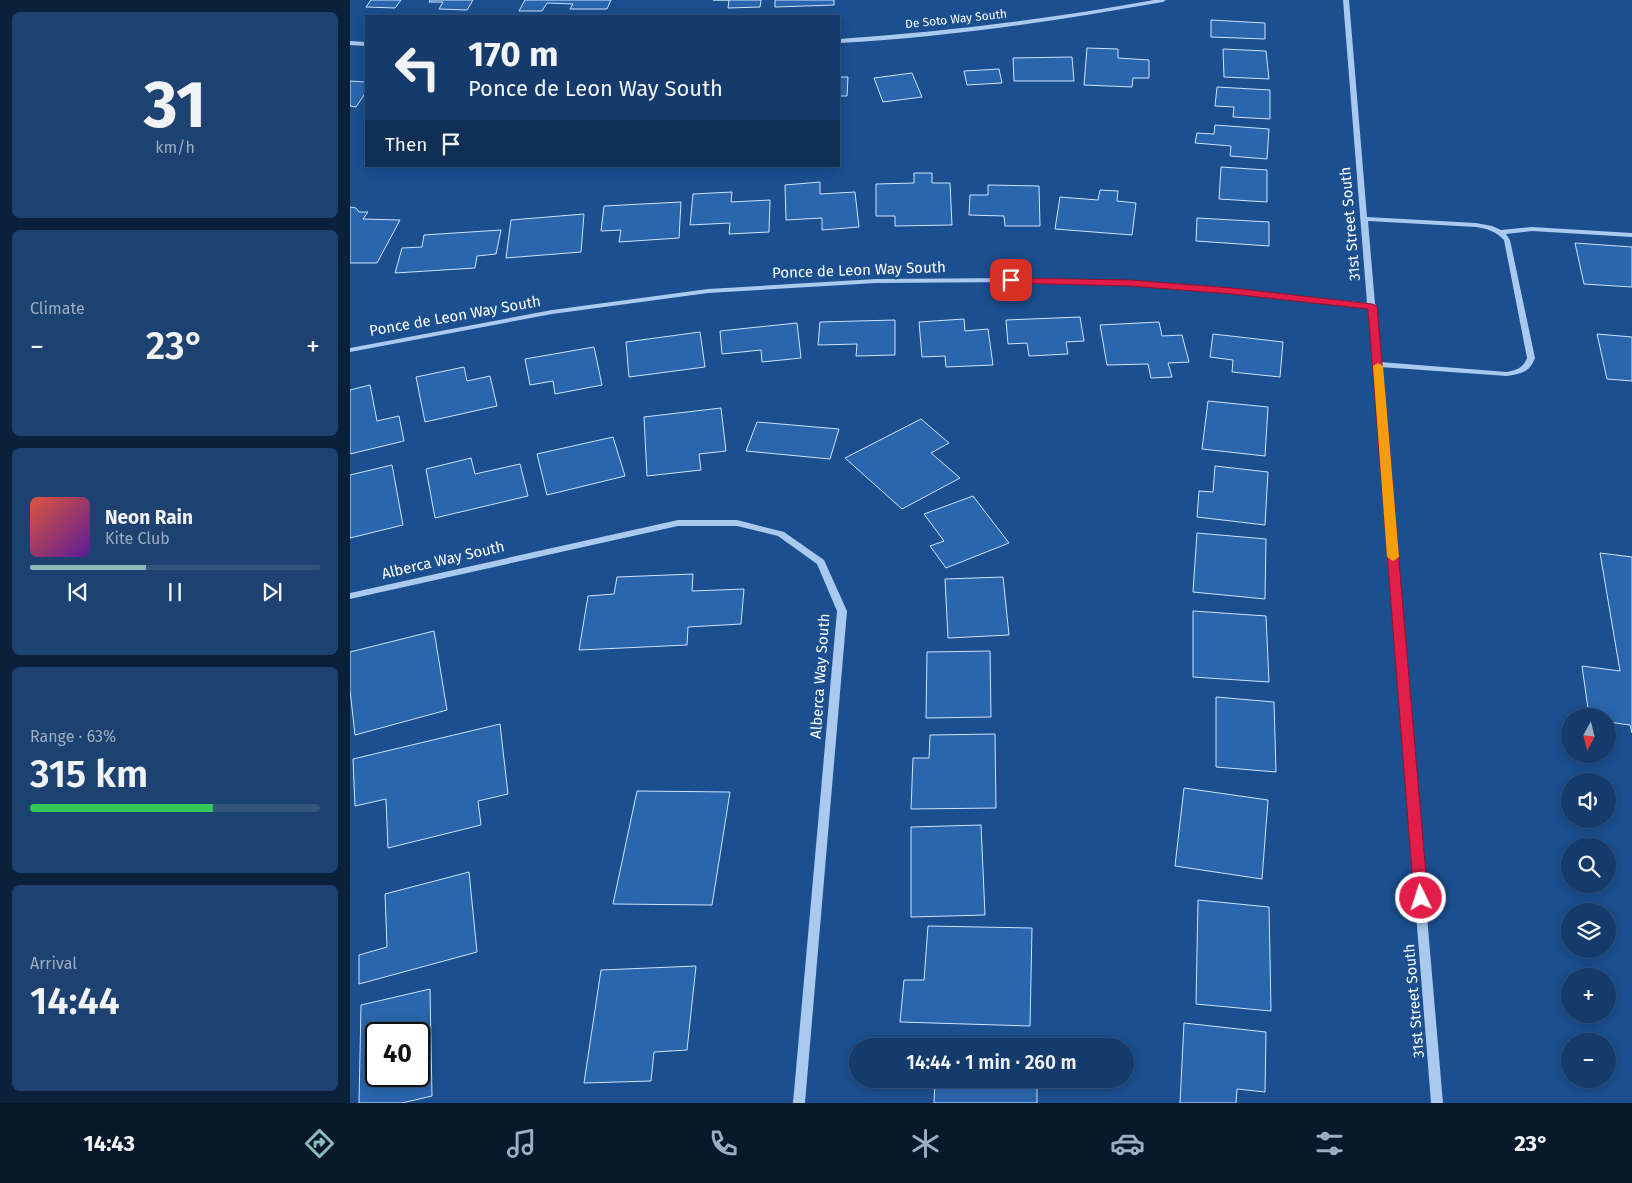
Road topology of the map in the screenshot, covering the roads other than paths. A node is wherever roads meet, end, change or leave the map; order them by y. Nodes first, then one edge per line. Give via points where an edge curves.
1 (1163, 0) edge
2 (1346, 0) edge
3 (840, 41) edge
4 (350, 43) edge
5 (365, 44) edge
6 (1365, 219) junction
7 (1501, 232) junction
8 (1632, 235) edge
9 (1372, 306) junction
10 (350, 350) edge
11 (1378, 364) junction
12 (350, 596) edge
13 (799, 1103) edge
14 (1437, 1103) edge

1 - 3 street, De Soto Way South via 1007,25
2 - 6 street, 31st Street South
4 - 5 street
6 - 7 street via 1476,225
6 - 9 street, 31st Street South
7 - 8 street via 1532,229
7 - 11 street via 1507,240 1531,358 1529,366 1522,372 1507,374
9 - 10 street, Ponce de Leon Way South via 1130,283 876,281 708,291 552,312
9 - 11 street, 31st Street South
11 - 14 street, 31st Street South
12 - 13 street, Alberca Way South via 678,522 737,523 781,534 820,562 842,611

